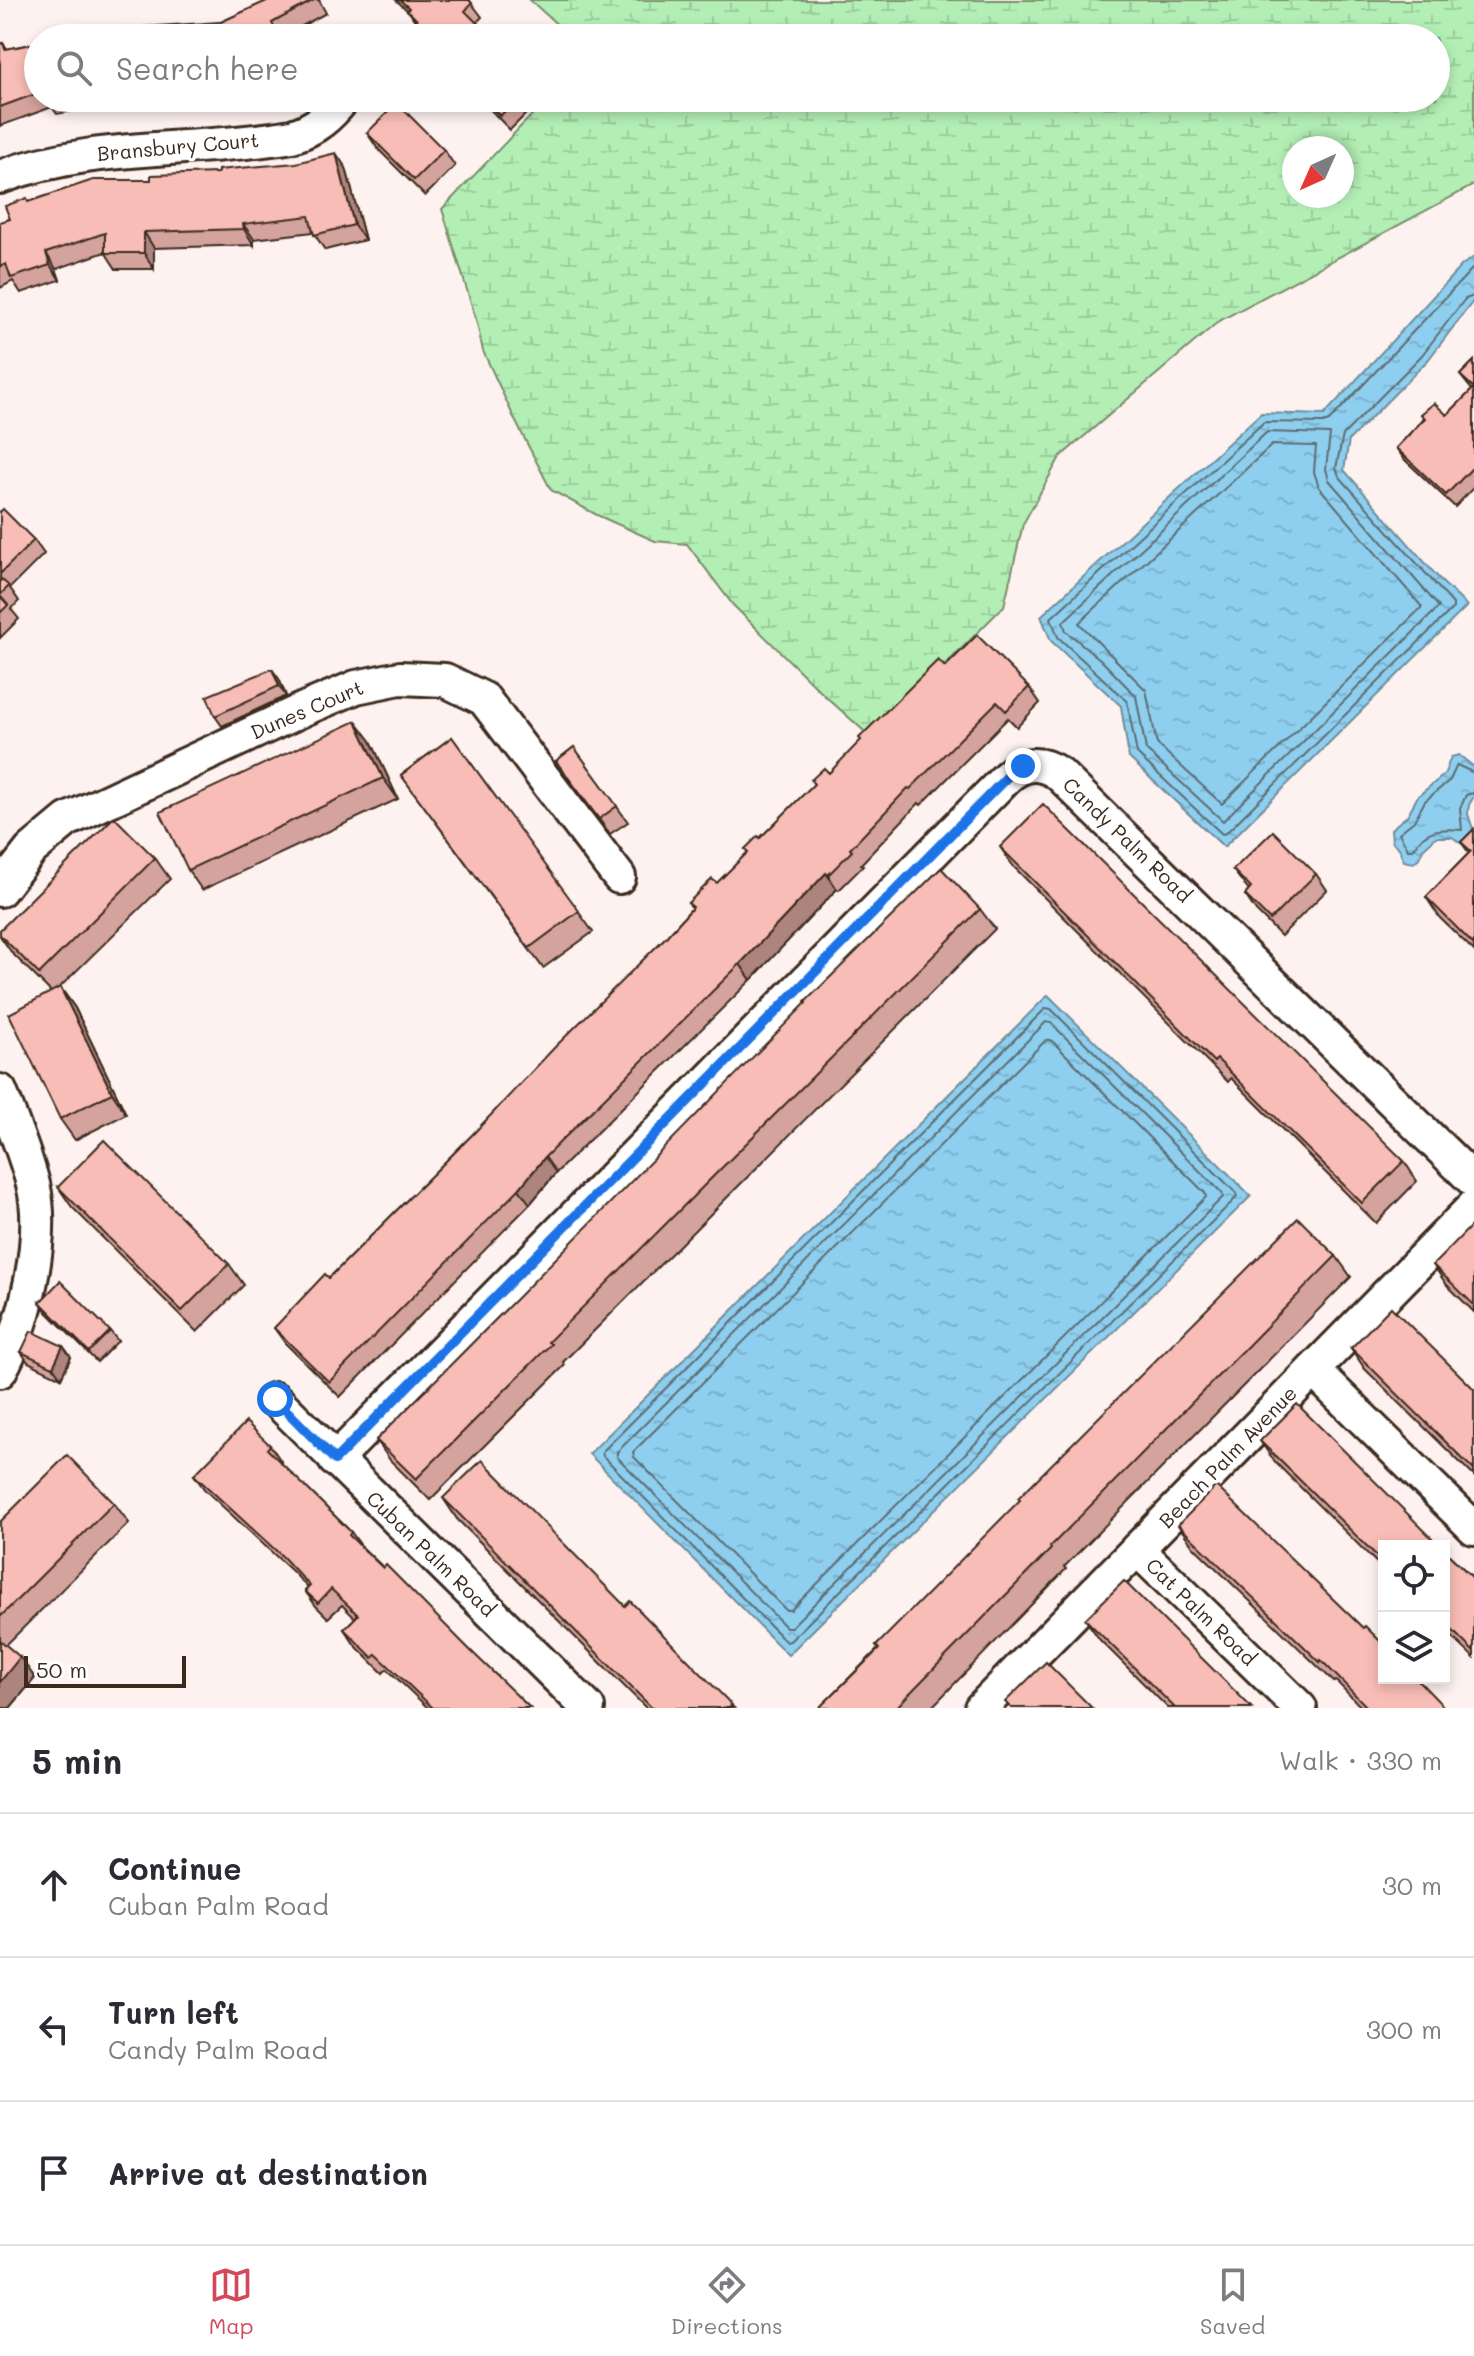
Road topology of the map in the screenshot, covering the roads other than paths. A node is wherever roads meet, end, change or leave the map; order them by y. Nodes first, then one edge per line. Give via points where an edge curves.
1 (331, 112) edge
2 (0, 177) edge
3 (619, 877) dead end
4 (0, 890) edge
5 (0, 1091) edge
6 (1474, 1181) edge
7 (1474, 1206) edge
8 (1313, 1370) junction
9 (0, 1371) edge
10 (275, 1399) dead end
11 (335, 1460) junction
12 (1474, 1528) edge
13 (1137, 1549) junction
14 (588, 1708) edge
15 (981, 1708) edge
16 (1300, 1708) edge

1 - 2 street, Bransbury Court via 309,131 292,136 103,153
3 - 4 street, Dunes Court via 484,699 445,680 400,678 356,687 304,709 67,820 31,850
5 - 9 street via 34,1187 37,1244 12,1350
6 - 11 street, Candy Palm Road via 1059,774 1042,765 1023,766
7 - 8 street, Beach Palm Avenue
8 - 12 street
8 - 13 street, Beach Palm Avenue
10 - 11 street, Cuban Palm Road
11 - 14 street, Cuban Palm Road
13 - 15 street, Beach Palm Avenue
13 - 16 street, Cat Palm Road

